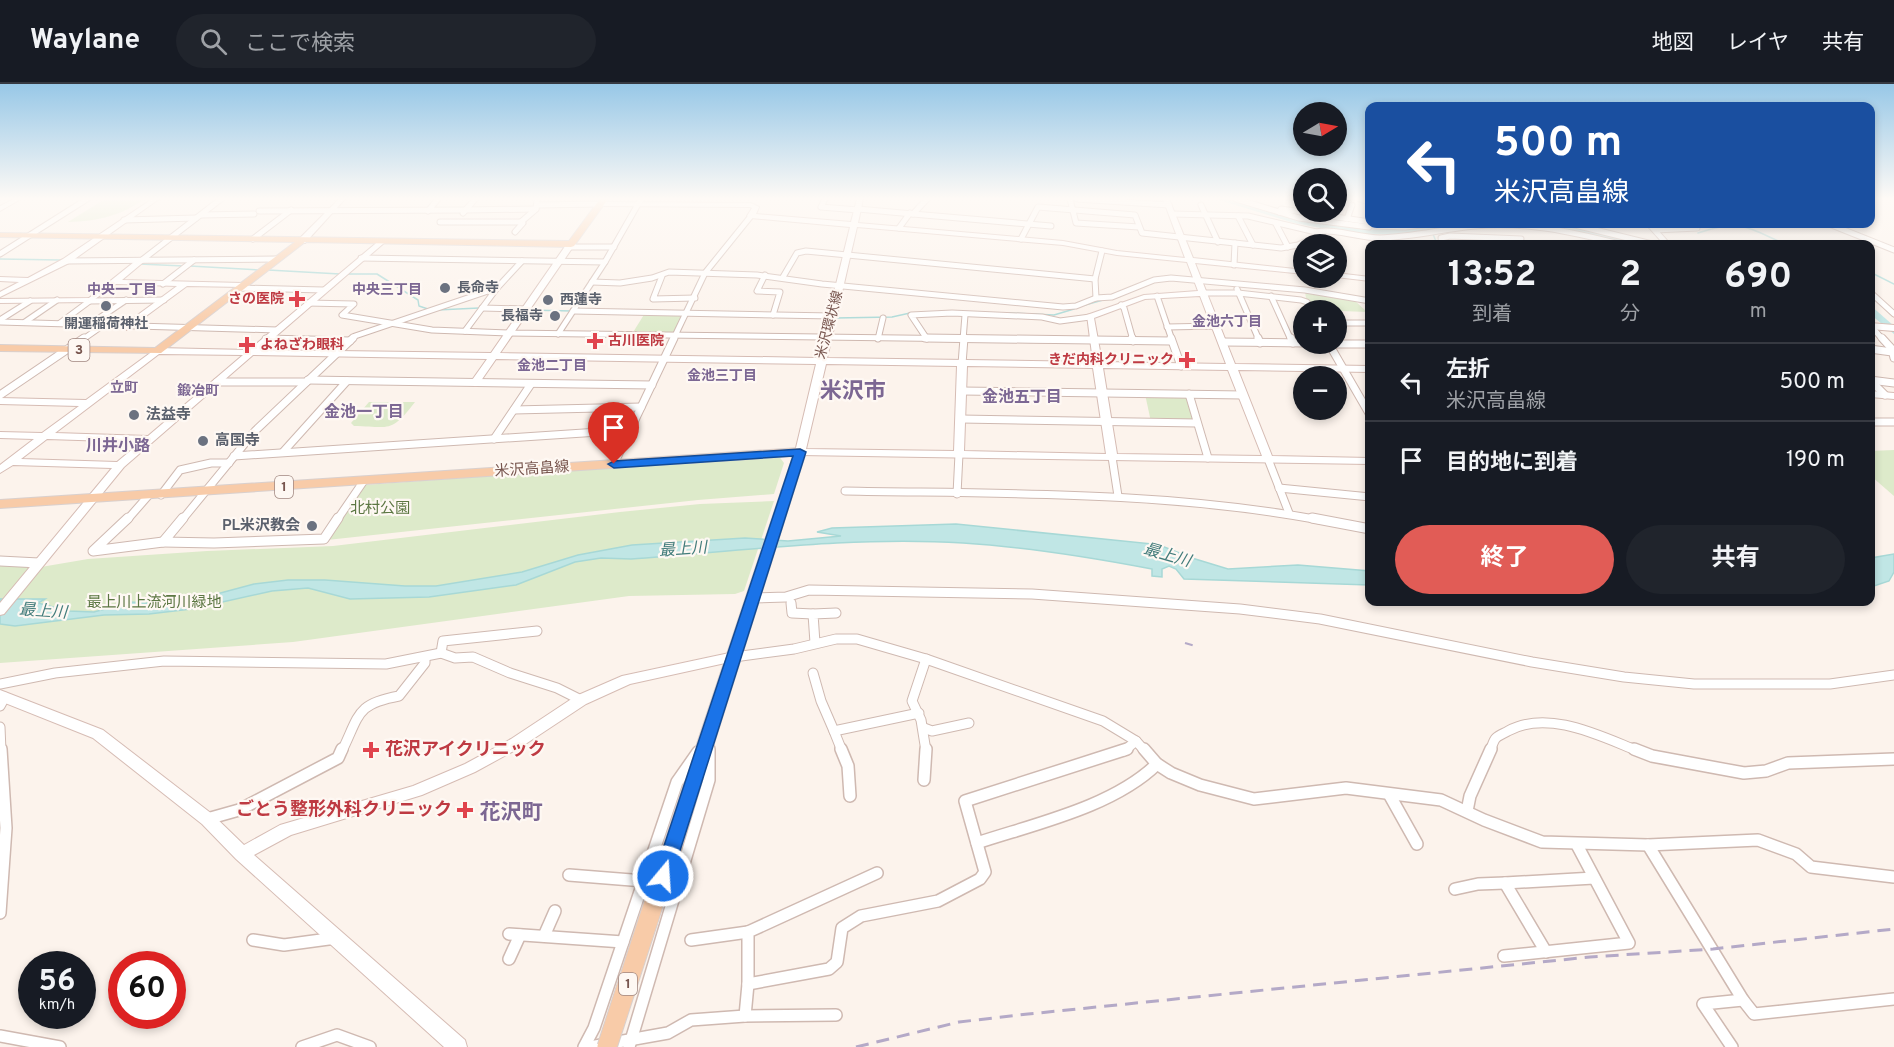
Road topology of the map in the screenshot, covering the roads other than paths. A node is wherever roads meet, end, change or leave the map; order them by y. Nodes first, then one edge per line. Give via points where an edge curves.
1 (1235, 243) edge
2 (16, 244) edge
3 (91, 244) edge
4 (162, 244) edge
5 (298, 244) edge
6 (378, 244) edge
7 (492, 244) edge
8 (616, 244) edge
9 (728, 244) edge
10 (851, 244) edge
11 (1068, 244) edge
12 (1184, 244) edge
13 (1243, 244) edge
14 (1286, 244) edge
15 (1879, 244) edge
16 (1253, 245) joint
17 (1293, 245) edge
18 (570, 246) junction
19 (614, 247) junction
20 (1288, 247) junction
21 (1894, 250) edge
22 (1102, 251) junction
23 (0, 254) edge
24 (848, 255) junction
25 (361, 258) junction
26 (278, 259) junction
27 (142, 260) junction
28 (194, 260) junction
29 (66, 261) junction
30 (522, 261) junction
31 (1191, 261) junction
32 (558, 262) junction
33 (605, 262) junction
34 (1234, 265) junction
35 (1293, 271) edge
36 (705, 273) junction
37 (663, 276) junction
38 (765, 276) junction
39 (783, 277) junction
40 (1347, 277) edge
41 (0, 279) edge
42 (1095, 279) junction
43 (1365, 279) edge
44 (30, 280) junction
45 (1199, 281) junction
46 (114, 282) junction
47 (592, 282) junction
48 (1234, 283) junction
49 (163, 284) junction
50 (185, 284) junction
51 (841, 286) junction
52 (241, 287) junction
53 (497, 288) junction
54 (323, 290) junction
55 (1203, 293) junction
56 (1238, 293) junction
57 (0, 296) edge
58 (1156, 296) junction
59 (1271, 296) junction
60 (1875, 297) edge
61 (694, 298) junction
62 (1096, 298) junction
63 (57, 300) junction
64 (90, 300) junction
65 (126, 300) junction
66 (164, 300) junction
67 (1301, 300) edge
68 (1365, 300) edge
69 (0, 301) edge
70 (30, 301) junction
71 (307, 303) junction
72 (1121, 305) junction
73 (1076, 306) junction
74 (482, 308) junction
75 (525, 309) junction
76 (573, 311) junction
77 (687, 313) junction
78 (1894, 314) edge
79 (773, 315) junction
80 (964, 315) junction
81 (833, 316) junction
82 (1090, 317) junction
83 (883, 318) dead end
84 (0, 321) edge
85 (24, 322) junction
86 (393, 322) junction
87 (60, 323) junction
88 (92, 323) junction
89 (1347, 323) edge
90 (1365, 323) edge
91 (102, 326) junction
92 (1218, 326) junction
93 (1875, 326) edge
94 (127, 327) junction
95 (1167, 327) junction
96 (188, 328) junction
97 (1894, 328) edge
98 (277, 330) junction
99 (1875, 330) edge
100 (465, 331) junction
101 (507, 333) junction
102 (558, 334) junction
103 (675, 336) junction
104 (828, 338) junction
105 (266, 339) junction
106 (878, 339) junction
107 (927, 339) junction
108 (963, 339) junction
109 (1093, 340) junction
110 (350, 341) junction
111 (1133, 341) junction
112 (1172, 341) junction
113 (1223, 342) junction
114 (1260, 343) junction
115 (1293, 343) joint
116 (1347, 344) edge
117 (1365, 344) edge
118 (0, 348) edge
119 (68, 350) junction
120 (1875, 350) edge
121 (157, 351) junction
122 (249, 353) junction
123 (334, 355) junction
124 (1893, 355) edge
125 (493, 356) junction
126 (665, 360) junction
127 (820, 363) junction
128 (962, 364) junction
129 (1097, 366) junction
130 (1180, 366) junction
131 (1233, 367) junction
132 (1293, 368) edge
133 (1347, 369) edge
134 (1365, 369) edge
135 (1347, 374) edge
136 (1875, 380) edge
137 (307, 381) junction
138 (347, 381) junction
139 (217, 382) junction
140 (1894, 382) edge
141 (475, 383) junction
142 (531, 384) junction
143 (1875, 384) edge
144 (652, 386) junction
145 (962, 391) junction
146 (1101, 393) junction
147 (1189, 394) junction
148 (1875, 394) edge
149 (0, 395) edge
150 (1244, 395) junction
151 (1890, 396) edge
152 (1360, 398) junction
153 (1365, 398) edge
154 (0, 401) edge
155 (90, 403) junction
156 (1365, 406) edge
157 (641, 407) junction
158 (514, 410) junction
159 (961, 419) junction
160 (1875, 422) edge
161 (1894, 422) edge
162 (1106, 423) junction
163 (1197, 423) junction
164 (629, 430) junction
165 (0, 435) edge
166 (45, 436) junction
167 (494, 439) junction
168 (149, 440) junction
169 (283, 452) junction
170 (800, 452) junction
171 (959, 454) junction
172 (1112, 457) junction
173 (1208, 458) junction
174 (232, 459) junction
175 (1268, 459) junction
176 (5, 461) edge
177 (1365, 461) edge
178 (614, 464) junction
179 (120, 465) junction
180 (0, 470) edge
181 (363, 482) junction
182 (1279, 488) junction
183 (845, 491) dead end
184 (205, 492) junction
185 (957, 494) junction
186 (161, 495) junction
187 (148, 496) junction
188 (1118, 496) junction
189 (1365, 497) edge
190 (91, 500) junction
191 (0, 504) edge
192 (1289, 513) junction
193 (1365, 528) edge
194 (163, 542) junction
195 (0, 561) edge
196 (36, 567) junction
197 (753, 595) junction
198 (791, 603) dead end
199 (0, 611) edge
200 (836, 612) dead end
201 (813, 614) junction
202 (537, 631) dead end
203 (815, 643) junction
204 (441, 653) junction
205 (734, 657) junction
206 (425, 658) junction
207 (926, 659) junction
208 (813, 673) dead end
209 (1894, 675) edge
210 (1, 696) edge
211 (581, 700) junction
212 (919, 713) junction
213 (969, 723) dead end
214 (0, 727) edge
215 (924, 728) junction
216 (834, 731) junction
217 (708, 738) junction
218 (1136, 741) junction
219 (1894, 759) edge
220 (1157, 764) junction
221 (924, 780) dead end
222 (1389, 794) junction
223 (850, 796) dead end
224 (1467, 811) junction
225 (207, 819) junction
226 (976, 843) junction
227 (1417, 844) dead end
228 (1577, 845) junction
229 (1647, 845) junction
230 (242, 854) junction
231 (877, 873) dead end
232 (569, 876) dead end
233 (1894, 877) edge
234 (1594, 878) junction
235 (644, 881) junction
236 (1505, 883) junction
237 (1455, 889) dead end
238 (555, 911) dead end
239 (0, 913) edge
240 (748, 932) junction
241 (544, 936) junction
242 (336, 938) junction
243 (253, 940) dead end
244 (691, 940) dead end
245 (623, 942) junction
246 (1546, 952) junction
247 (1504, 956) dead end
248 (509, 960) dead end
249 (748, 984) junction
250 (1894, 999) edge
251 (1743, 1000) junction
252 (836, 1015) dead end
253 (745, 1016) junction
254 (0, 1036) edge
255 (630, 1043) edge
256 (60, 1047) edge
257 (302, 1047) edge
258 (370, 1047) edge
259 (458, 1047) edge
260 (584, 1047) edge
261 (590, 1047) edge
262 (607, 1047) edge
263 (1732, 1047) edge

1 - 34 street
2 - 23 street
3 - 29 street
4 - 27 street
5 - 26 main road
6 - 25 street
7 - 18 main road
8 - 19 street
9 - 36 street
10 - 24 street, 米沢環状線
11 - 22 street
12 - 31 street
13 - 16 street
14 - 20 street
15 - 21 street
16 - 20 street
17 - 20 street
18 - 19 street
18 - 32 street
19 - 33 street
22 - 31 street
22 - 42 street
24 - 39 street via 797,253
24 - 42 street
24 - 51 street, 米沢環状線
25 - 30 street
25 - 54 street
26 - 28 street
26 - 52 main road
27 - 28 street
27 - 29 street
27 - 46 street
28 - 49 street
29 - 44 street
30 - 32 street
30 - 53 street
31 - 34 street
31 - 45 street
32 - 33 street
32 - 75 street
33 - 47 street
34 - 35 street
36 - 37 street via 669,272
36 - 38 street
36 - 61 street
37 - 47 street via 620,283
37 - 61 street via 652,299
38 - 39 street
38 - 79 street via 757,291 780,292
39 - 51 street
40 - 43 street
41 - 44 street
42 - 62 street
44 - 57 street
45 - 48 street
45 - 55 street
45 - 62 street via 1160,278 1112,297
46 - 49 street
46 - 64 street
47 - 76 street
48 - 56 street
48 - 68 street
49 - 50 street
50 - 52 street
50 - 66 street
51 - 73 street
51 - 81 street, 米沢環状線
52 - 54 street
52 - 96 main road
53 - 74 street
53 - 86 street
54 - 71 street
55 - 56 street
55 - 58 street
55 - 92 street
56 - 59 street
56 - 114 street
58 - 72 street
58 - 95 street
59 - 67 street
59 - 115 street
60 - 78 street
61 - 77 street
62 - 73 street
63 - 64 street
63 - 70 street
63 - 85 street
64 - 65 street
64 - 87 street
65 - 66 street
65 - 88 street
66 - 94 street
69 - 70 street
70 - 84 street
71 - 86 street via 354,304 342,315
71 - 98 street
72 - 82 street
72 - 111 street
73 - 82 street
74 - 75 street
74 - 100 street
75 - 101 street
76 - 77 street
76 - 102 street
77 - 79 street
77 - 103 street
79 - 81 street
80 - 82 street via 1060,321
80 - 107 street via 911,315
80 - 108 street
81 - 104 street, 米沢環状線
82 - 109 street
83 - 106 street
84 - 85 street
85 - 87 street
86 - 100 street via 432,330
86 - 110 street
87 - 88 street
88 - 91 street
89 - 90 street
91 - 94 street
91 - 119 street
92 - 95 street
92 - 113 street
93 - 97 street
94 - 96 street
95 - 112 street
96 - 98 street
96 - 121 main road
98 - 105 street
99 - 124 street
100 - 101 street
101 - 102 street
101 - 125 street
102 - 103 street
103 - 104 street
103 - 126 street
104 - 106 street
104 - 127 street, 米沢環状線
105 - 110 street
105 - 122 street
106 - 107 street
107 - 108 street
108 - 109 street
108 - 128 street
109 - 111 street
109 - 129 street
110 - 123 street
111 - 112 street
112 - 130 street
113 - 114 street
113 - 131 street
114 - 115 street
116 - 117 street
118 - 119 main road, 3
119 - 121 main road, 3
119 - 149 street
120 - 124 street
121 - 122 street
121 - 155 street
122 - 123 street
122 - 139 street
123 - 125 street
123 - 137 street
125 - 126 street
125 - 141 street
126 - 127 street
126 - 144 street
127 - 128 street
127 - 170 street, 米沢環状線
128 - 129 street
128 - 145 street
129 - 130 street
129 - 146 street
130 - 131 street
131 - 132 street
131 - 150 street
133 - 134 street
135 - 152 street
136 - 140 street
137 - 138 street
137 - 139 street
137 - 174 street
138 - 141 street
138 - 169 street
139 - 168 street
141 - 142 street
142 - 144 street
142 - 158 street
143 - 151 street
144 - 157 street
145 - 146 street
145 - 159 street
146 - 147 street
146 - 162 street
147 - 150 street
147 - 163 street
148 - 151 street
150 - 175 street
152 - 153 street
152 - 156 street
154 - 155 street
155 - 166 street
157 - 158 street
157 - 164 street
158 - 167 street
159 - 162 street
159 - 171 street
160 - 161 street
162 - 163 street
162 - 172 street
163 - 173 street
164 - 167 street
164 - 178 street
165 - 166 street
166 - 168 street
166 - 176 street
167 - 169 street
168 - 179 street
169 - 174 street
170 - 171 street
170 - 178 main road, 米沢高畠線 / 1
170 - 197 main road, 1
171 - 172 street
171 - 185 street
172 - 173 street
172 - 188 street
173 - 175 street
174 - 184 street
174 - 186 street via 180,470
175 - 177 street
175 - 182 street
176 - 179 street
176 - 180 street
178 - 181 main road, 米沢高畠線 / 1
179 - 190 street
181 - 184 main road, 米沢高畠線 / 1
181 - 194 street via 324,539
182 - 189 street
182 - 192 street
183 - 185 street
184 - 186 main road, 米沢高畠線 / 1
184 - 194 street
185 - 188 street
186 - 187 main road, 米沢高畠線 / 1
187 - 190 main road, 米沢高畠線 / 1
187 - 194 street via 93,551
188 - 192 street
190 - 191 main road, 米沢高畠線 / 1
190 - 196 street
192 - 193 street
195 - 196 street
196 - 199 street
197 - 205 main road, 1
197 - 209 street via 786,597 809,590 1032,594 1240,609 1320,619 1532,662 1694,684 1788,686
198 - 201 street via 792,613
200 - 201 street
201 - 203 street
202 - 204 street via 443,641
203 - 205 street
203 - 207 street via 857,639
204 - 206 street
204 - 211 street via 455,658 473,657
205 - 211 street via 627,680
205 - 217 main road, 1
206 - 210 street via 386,663 164,661 55,673
206 - 225 street via 399,696 377,700 363,708 338,758 239,810
207 - 212 street via 912,701
207 - 218 street via 1103,721
208 - 216 street
210 - 225 street via 98,734
211 - 230 street via 470,768 417,791 286,830
212 - 215 street
212 - 216 street
213 - 215 street via 932,731
214 - 239 street via 6,828
215 - 221 street
216 - 223 street via 848,766
217 - 235 street via 676,782
217 - 255 street via 709,780
217 - 262 main road, 1, bridge
218 - 220 street
218 - 226 street via 1126,750 965,801
219 - 224 street via 1788,763 1744,773 1652,756 1588,732 1554,723 1534,723 1519,725 1496,738
220 - 222 street via 1200,785 1254,799 1346,788
220 - 226 street via 1143,780 1070,811
222 - 224 street via 1441,800
222 - 227 street
224 - 228 street via 1542,842
225 - 230 street
226 - 249 street via 985,872 980,879 938,901 861,916 842,928 837,962 829,969
228 - 229 street
228 - 234 street
229 - 233 street via 1758,840 1796,854 1810,867
229 - 251 street
230 - 242 street
231 - 240 street
232 - 235 street
234 - 236 street
234 - 246 street via 1629,943
235 - 245 street
236 - 237 street
236 - 246 street
238 - 241 street
240 - 244 street
240 - 249 street
241 - 245 street
241 - 248 street via 514,934
242 - 243 street via 308,945 265,945
242 - 259 street
245 - 260 street
246 - 247 street
249 - 253 street
250 - 251 street via 1754,1014
251 - 263 street via 1703,1004
252 - 253 street
253 - 255 street via 691,1020 668,1033
254 - 256 street
255 - 261 street
257 - 258 street via 337,1035

